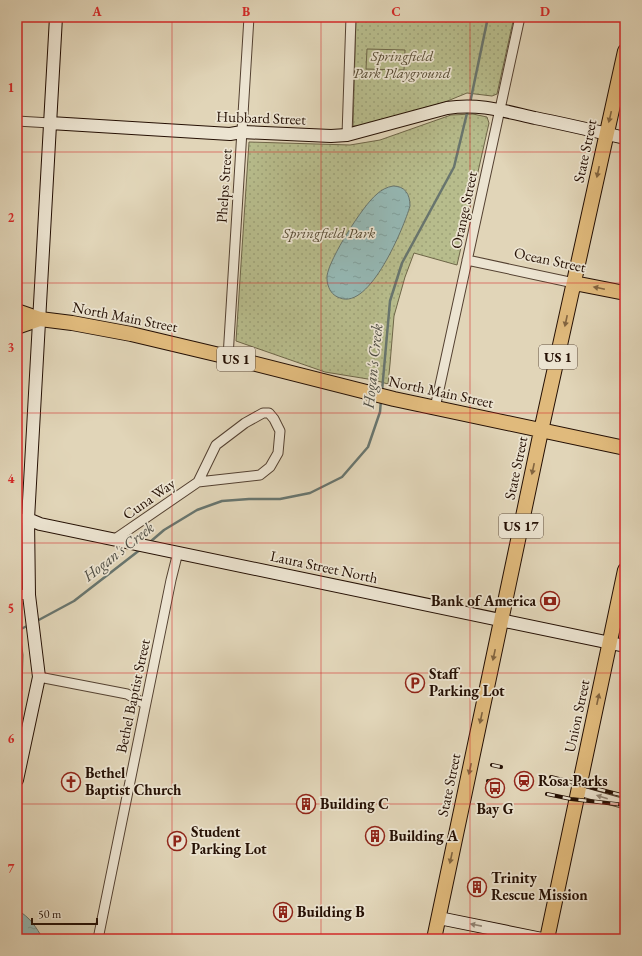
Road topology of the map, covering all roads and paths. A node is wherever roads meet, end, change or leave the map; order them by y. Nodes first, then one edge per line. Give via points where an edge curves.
1 (56, 17) edge
2 (249, 17) edge
3 (351, 17) edge
4 (520, 17) edge
5 (625, 51) edge
6 (500, 110) junction
7 (17, 121) edge
8 (50, 123) junction
9 (242, 132) junction
10 (607, 133) junction
11 (347, 135) junction
12 (625, 138) edge
13 (467, 260) junction
14 (574, 283) junction
15 (625, 294) edge
16 (17, 311) edge
17 (40, 319) junction
18 (17, 326) edge
19 (228, 356) junction
20 (435, 408) junction
21 (541, 431) junction
22 (625, 448) edge
23 (198, 482) junction
24 (23, 518) edge
25 (115, 539) junction
26 (178, 552) junction
27 (625, 570) edge
28 (17, 594) edge
29 (30, 595) junction
30 (501, 620) junction
31 (610, 643) junction
32 (625, 646) edge
33 (39, 677) junction
34 (146, 704) junction
35 (17, 780) edge
36 (579, 790) junction
37 (625, 804) edge
38 (439, 918) junction
39 (98, 939) edge
40 (434, 939) edge
41 (542, 939) edge
42 (547, 939) edge

1 - 8 street
2 - 9 street, Phelps Street
3 - 11 street
4 - 6 street, Orange Street
5 -> 10 main road, State Street
6 - 10 street, Hubbard Street
6 - 11 street, Hubbard Street via 475,106 447,108
6 - 13 street, Orange Street
7 - 8 street, Hubbard Street
8 - 9 street, Hubbard Street via 230,134
8 - 17 street
9 - 11 street, Hubbard Street
9 - 19 street, Phelps Street
10 - 12 street, Hubbard Street
10 -> 14 main road, State Street
13 - 14 street, Ocean Street
13 - 20 street, Orange Street
15 -> 14 main road, Ocean Street
14 -> 21 main road, State Street / US 1
16 - 17 main road, North Main Street / US 1
17 - 18 main road, North Main Street / US 1
17 - 19 main road, North Main Street / US 1 via 131,334
17 - 24 street
19 - 20 main road, North Main Street / US 1
20 - 21 main road, North Main Street / US 1
21 - 22 main road, North Main Street / US 1
21 -> 30 main road, State Street / US 17
23 - 23 street, Cuna Way via 216,445 245,423 263,413 269,413 280,431 278,453 270,467 260,475
23 - 25 street, Cuna Way
24 - 25 street, Laura Street North via 40,524
24 - 29 street
25 - 26 street, Laura Street North
26 - 30 street, Laura Street North
26 - 34 street, Bethel Baptist Street
27 - 31 main road, Union Street
28 - 29 street
29 - 33 street
30 - 31 street, Laura Street North
30 -> 38 main road, State Street / US 17
31 - 32 street, Laura Street North
36 -> 31 main road, Union Street
33 - 34 street via 127,694
33 - 35 street
34 - 39 street, Bethel Baptist Street
37 -> 36 street
36 - 42 main road, Union Street
38 - 40 main road, State Street / US 17
41 -> 38 street

